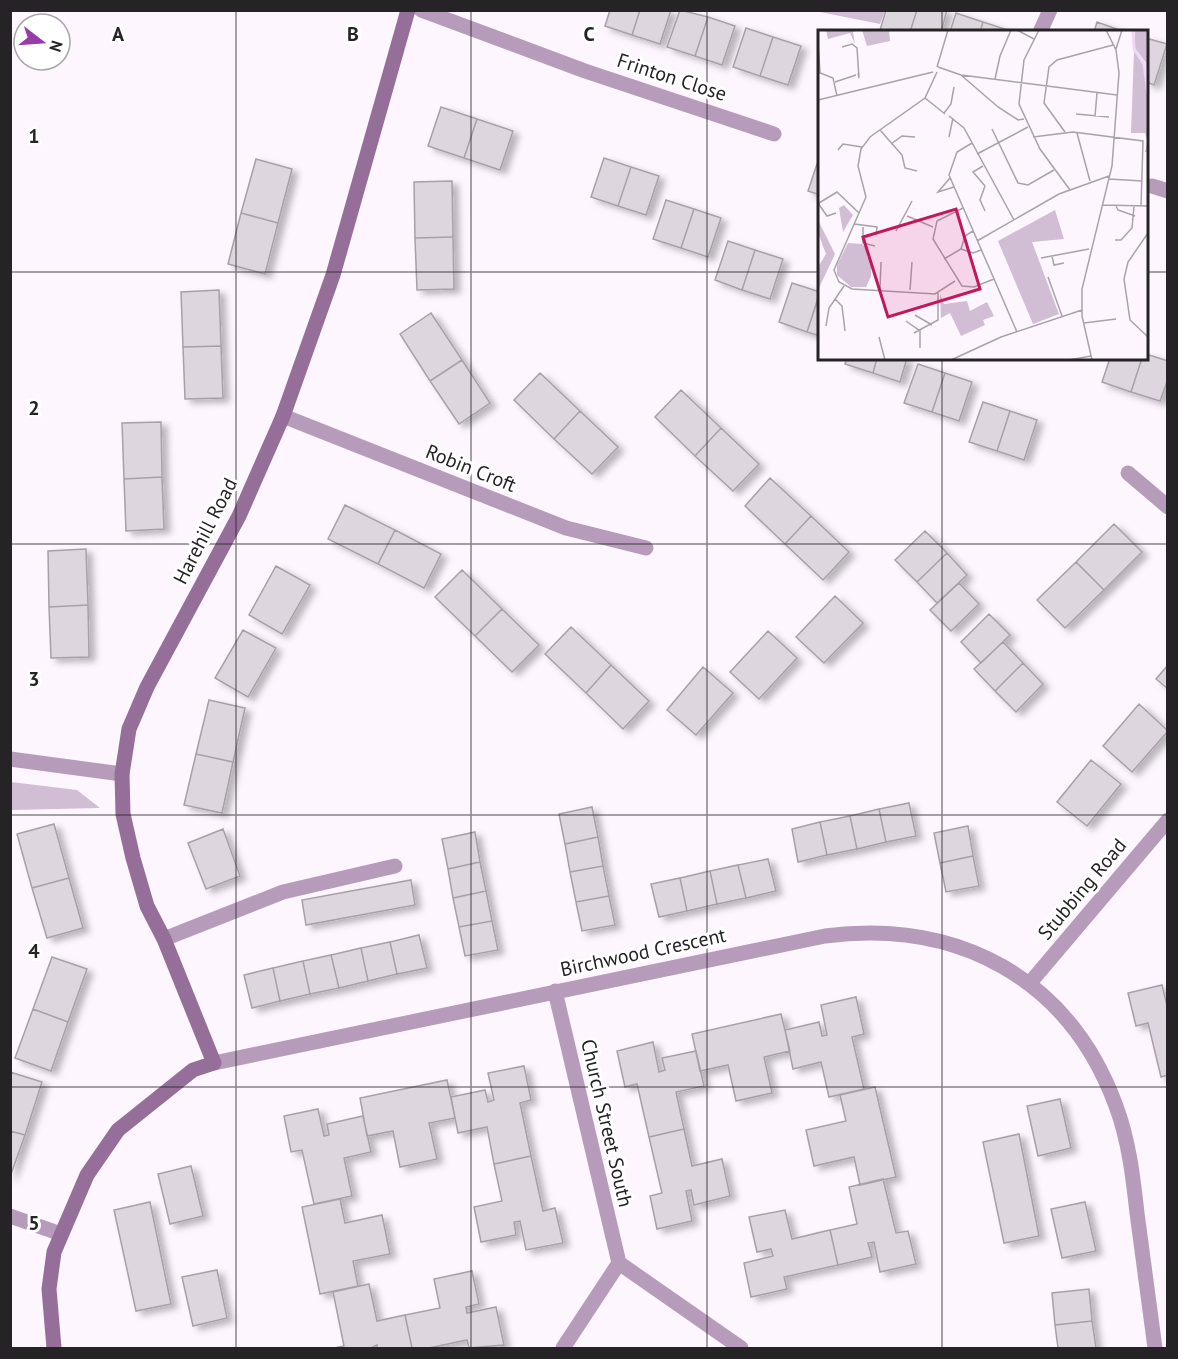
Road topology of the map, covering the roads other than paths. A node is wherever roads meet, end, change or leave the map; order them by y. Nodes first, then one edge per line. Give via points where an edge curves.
1 (408, 10) edge
2 (421, 10) edge
3 (1050, 10) edge
4 (1041, 30) edge
5 (774, 134) dead end
6 (1152, 186) dead end
7 (1167, 191) edge
8 (283, 416) junction
9 (1128, 473) dead end
10 (1167, 507) edge
11 (646, 548) dead end
12 (10, 759) edge
13 (122, 774) junction
14 (1167, 820) edge
15 (395, 866) dead end
16 (164, 939) junction
17 (1029, 984) junction
18 (555, 992) junction
19 (214, 1064) junction
20 (10, 1216) edge
21 (61, 1234) junction
22 (619, 1263) junction
23 (54, 1348) edge
24 (563, 1348) edge
25 (741, 1348) edge
26 (1155, 1348) edge

1 - 8 street, Harehill Road via 333,275
2 - 5 street, Frinton Close via 585,71
3 - 4 street
6 - 7 street
8 - 11 street, Robin Croft via 566,528
8 - 13 street, Harehill Road via 239,516 147,687 129,729
9 - 10 street
12 - 13 street
13 - 16 street, Harehill Road via 123,814 133,858 147,906
14 - 17 street, Stubbing Road
15 - 16 street via 283,892
16 - 19 street, Harehill Road
17 - 18 street, Birchwood Crescent via 999,964 958,945 923,936 864,931
17 - 26 street, Birchwood Crescent via 1065,1018 1092,1054 1116,1106 1129,1149
18 - 19 street, Birchwood Crescent
18 - 22 street, Church Street South
19 - 21 street, Birchwood Crescent via 193,1070 118,1130 87,1175
20 - 21 street
21 - 23 street, Birchwood Crescent via 54,1252 50,1289
22 - 24 street
22 - 25 street

